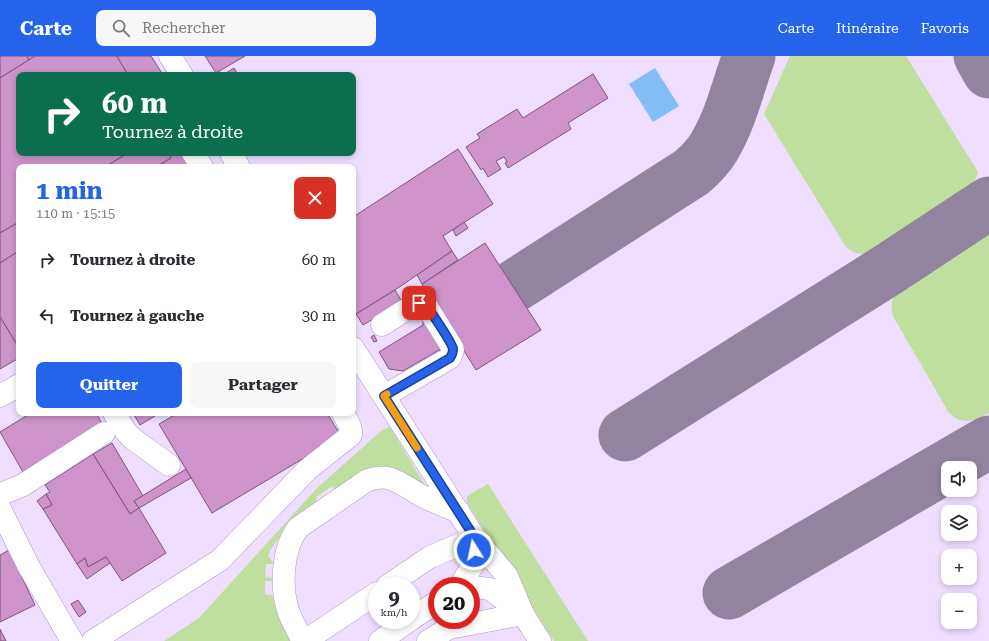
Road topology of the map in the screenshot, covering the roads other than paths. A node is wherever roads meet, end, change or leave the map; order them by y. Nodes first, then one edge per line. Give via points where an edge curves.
1 (170, 56) edge
2 (180, 72) edge
3 (382, 325) dead end
4 (356, 353) edge
5 (16, 386) edge
6 (0, 396) edge
7 (384, 396) junction
8 (116, 416) edge
9 (345, 416) edge
10 (104, 433) dead end
11 (169, 465) dead end
12 (0, 493) edge
13 (0, 509) edge
14 (459, 512) junction
15 (475, 538) junction
16 (401, 577) edge
17 (465, 577) edge
18 (480, 588) edge
19 (368, 599) edge
20 (523, 614) junction
21 (398, 629) edge
22 (72, 641) edge
23 (93, 641) edge
24 (304, 641) edge
25 (380, 641) edge
26 (428, 641) edge
27 (540, 641) edge

1 - 2 lane
3 - 7 lane via 415,304 424,304 453,350 450,358
4 - 7 lane
5 - 6 lane
7 - 14 lane
8 - 11 lane via 133,439
9 - 23 lane via 352,430 351,435 307,470 220,560
10 - 12 lane via 23,485
13 - 22 lane via 28,567
14 - 15 lane
14 - 24 lane via 393,479 379,477 366,481 298,528 288,548 285,595 289,612
15 - 16 lane via 430,557
15 - 17 lane via 474,563
15 - 20 lane via 506,576
18 - 20 lane via 490,589
19 - 24 lane
20 - 26 lane via 449,628
20 - 27 lane
21 - 25 lane

